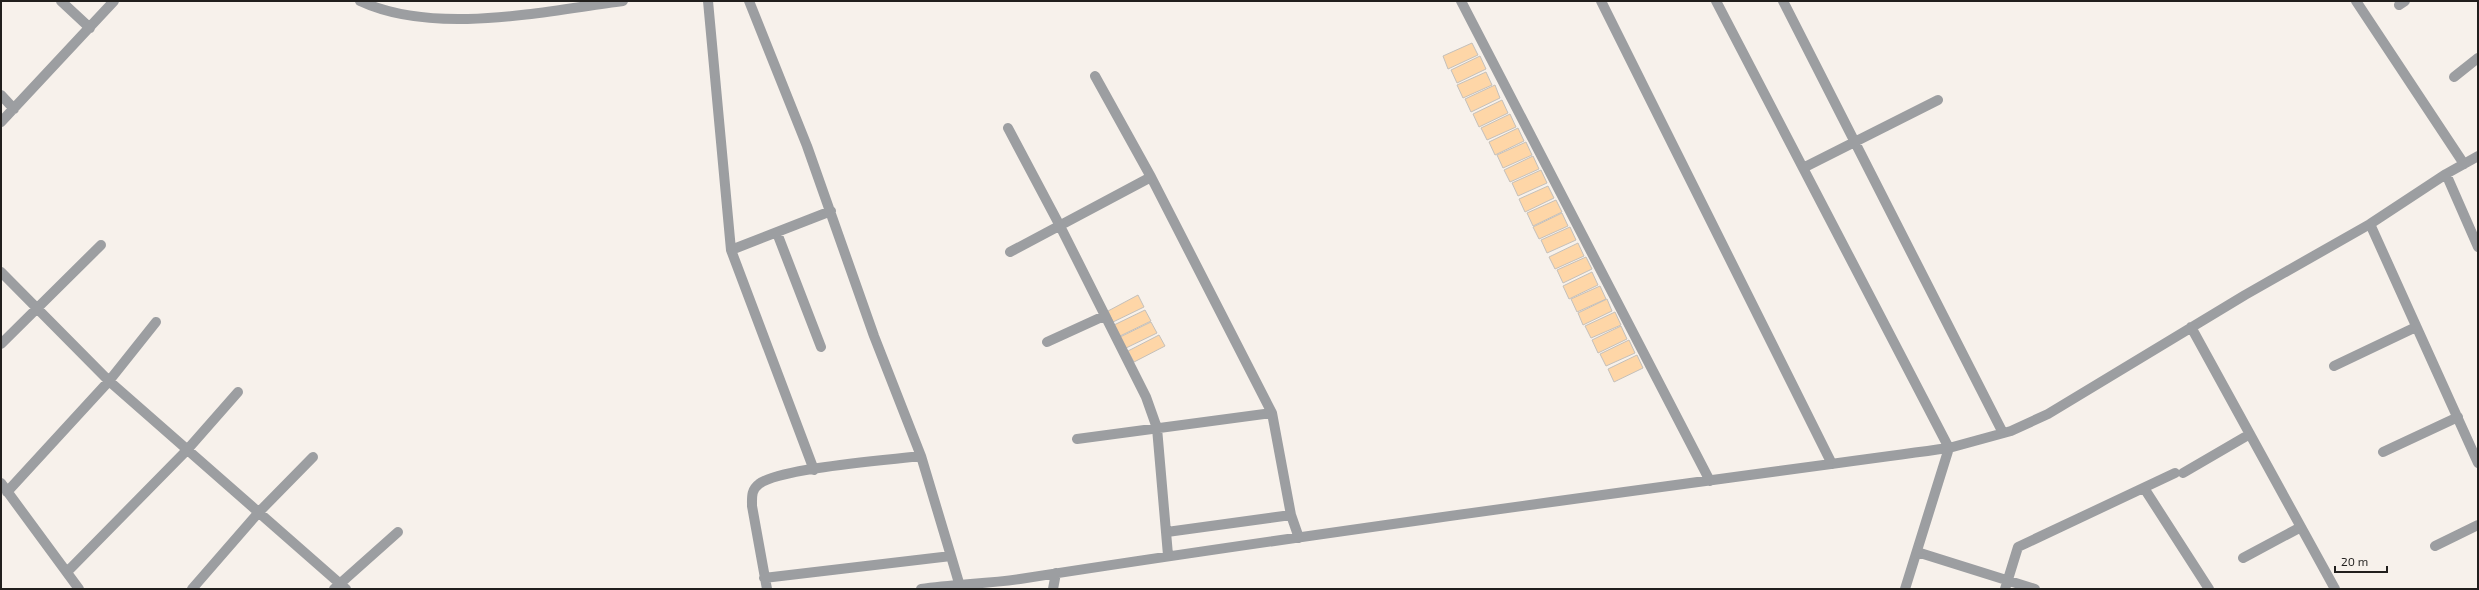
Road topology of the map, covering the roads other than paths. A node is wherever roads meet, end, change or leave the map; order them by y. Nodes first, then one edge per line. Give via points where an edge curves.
1 (61, 1) edge
2 (114, 1) edge
3 (360, 1) edge
4 (623, 1) edge
5 (708, 1) edge
6 (749, 1) edge
7 (1461, 1) edge
8 (1601, 1) edge
9 (1716, 1) edge
10 (1783, 1) edge
11 (2356, 1) edge
12 (90, 28) junction
13 (2478, 58) edge
14 (1095, 76) dead end
15 (2454, 77) dead end
16 (1, 95) edge
17 (1938, 100) dead end
18 (14, 109) junction
19 (1, 122) edge
20 (1008, 128) dead end
21 (1855, 142) junction
22 (2478, 156) edge
23 (2464, 164) junction
24 (1803, 168) junction
25 (2446, 174) junction
26 (1151, 177) junction
27 (832, 211) junction
28 (2370, 224) junction
29 (1060, 226) junction
30 (777, 233) junction
31 (101, 245) dead end
32 (2478, 248) edge
33 (731, 250) junction
34 (1010, 252) dead end
35 (1, 272) edge
36 (37, 306) junction
37 (1104, 316) junction
38 (156, 322) dead end
39 (2192, 327) junction
40 (2416, 327) junction
41 (1047, 342) dead end
42 (1, 344) edge
43 (821, 347) dead end
44 (2334, 366) dead end
45 (109, 381) junction
46 (238, 392) dead end
47 (1272, 413) junction
48 (2458, 417) junction
49 (1157, 428) junction
50 (2003, 433) junction
51 (2250, 434) junction
52 (1077, 439) dead end
53 (1949, 448) junction
54 (187, 450) junction
55 (2383, 452) dead end
56 (921, 456) junction
57 (313, 457) dead end
58 (2478, 463) edge
59 (1832, 464) junction
60 (814, 470) junction
61 (1710, 481) junction
62 (4, 487) edge
63 (2144, 488) junction
64 (259, 512) junction
65 (1291, 516) junction
66 (2478, 525) edge
67 (2301, 527) junction
68 (398, 532) dead end
69 (1167, 532) junction
70 (1299, 538) junction
71 (2435, 546) dead end
72 (1917, 552) junction
73 (1168, 555) junction
74 (952, 556) junction
75 (2243, 558) dead end
76 (67, 572) junction
77 (1056, 573) junction
78 (764, 578) junction
79 (2007, 585) edge
80 (959, 586) edge
81 (340, 587) edge
82 (80, 589) edge
83 (192, 589) edge
84 (767, 589) edge
85 (921, 589) edge
86 (1053, 589) edge
87 (1905, 589) edge
88 (2035, 589) edge
89 (2209, 589) edge
90 (2335, 589) edge

1 - 12 street
2 - 12 street
3 - 4 street via 419,19 469,20
5 - 33 street
6 - 27 street
7 - 61 street
8 - 59 street
9 - 24 street
10 - 21 street
11 - 23 street
12 - 18 street
13 - 15 street
14 - 26 street
16 - 18 street
17 - 21 street
18 - 19 street
20 - 29 street
21 - 24 street
21 - 50 street
22 - 23 street
23 - 25 street
24 - 53 street
25 - 28 street
25 - 32 street
26 - 29 street
26 - 47 street
27 - 30 street
27 - 56 street via 874,336
28 - 39 street
28 - 40 street
29 - 34 street
29 - 37 street
30 - 33 street
30 - 43 street
31 - 36 street
33 - 60 street
35 - 36 street
36 - 42 street
36 - 45 street
37 - 41 street
37 - 49 street via 1146,397
38 - 45 street
39 - 50 street via 2048,414
39 - 51 street
40 - 44 street
40 - 48 street
45 - 54 street
45 - 62 street
46 - 54 street
47 - 49 street
47 - 65 street
48 - 55 street
48 - 58 street
49 - 52 street
49 - 69 street
50 - 53 street
51 - 63 street via 2179,473
51 - 67 street
53 - 59 street
53 - 72 street
54 - 64 street
54 - 76 street
56 - 60 street
56 - 74 street
57 - 64 street
59 - 61 street
60 - 78 street via 769,478 758,485 752,493
61 - 70 street
62 - 76 street
63 - 79 street via 2018,548
63 - 89 street
64 - 81 street
64 - 83 street
65 - 69 street
65 - 70 street
66 - 71 street
67 - 75 street
67 - 90 street
68 - 81 street
69 - 73 street
70 - 73 street
72 - 79 street
72 - 87 street
73 - 77 street
74 - 78 street
74 - 80 street
76 - 82 street
77 - 80 street
77 - 86 street
78 - 84 street
79 - 88 street
80 - 85 street

